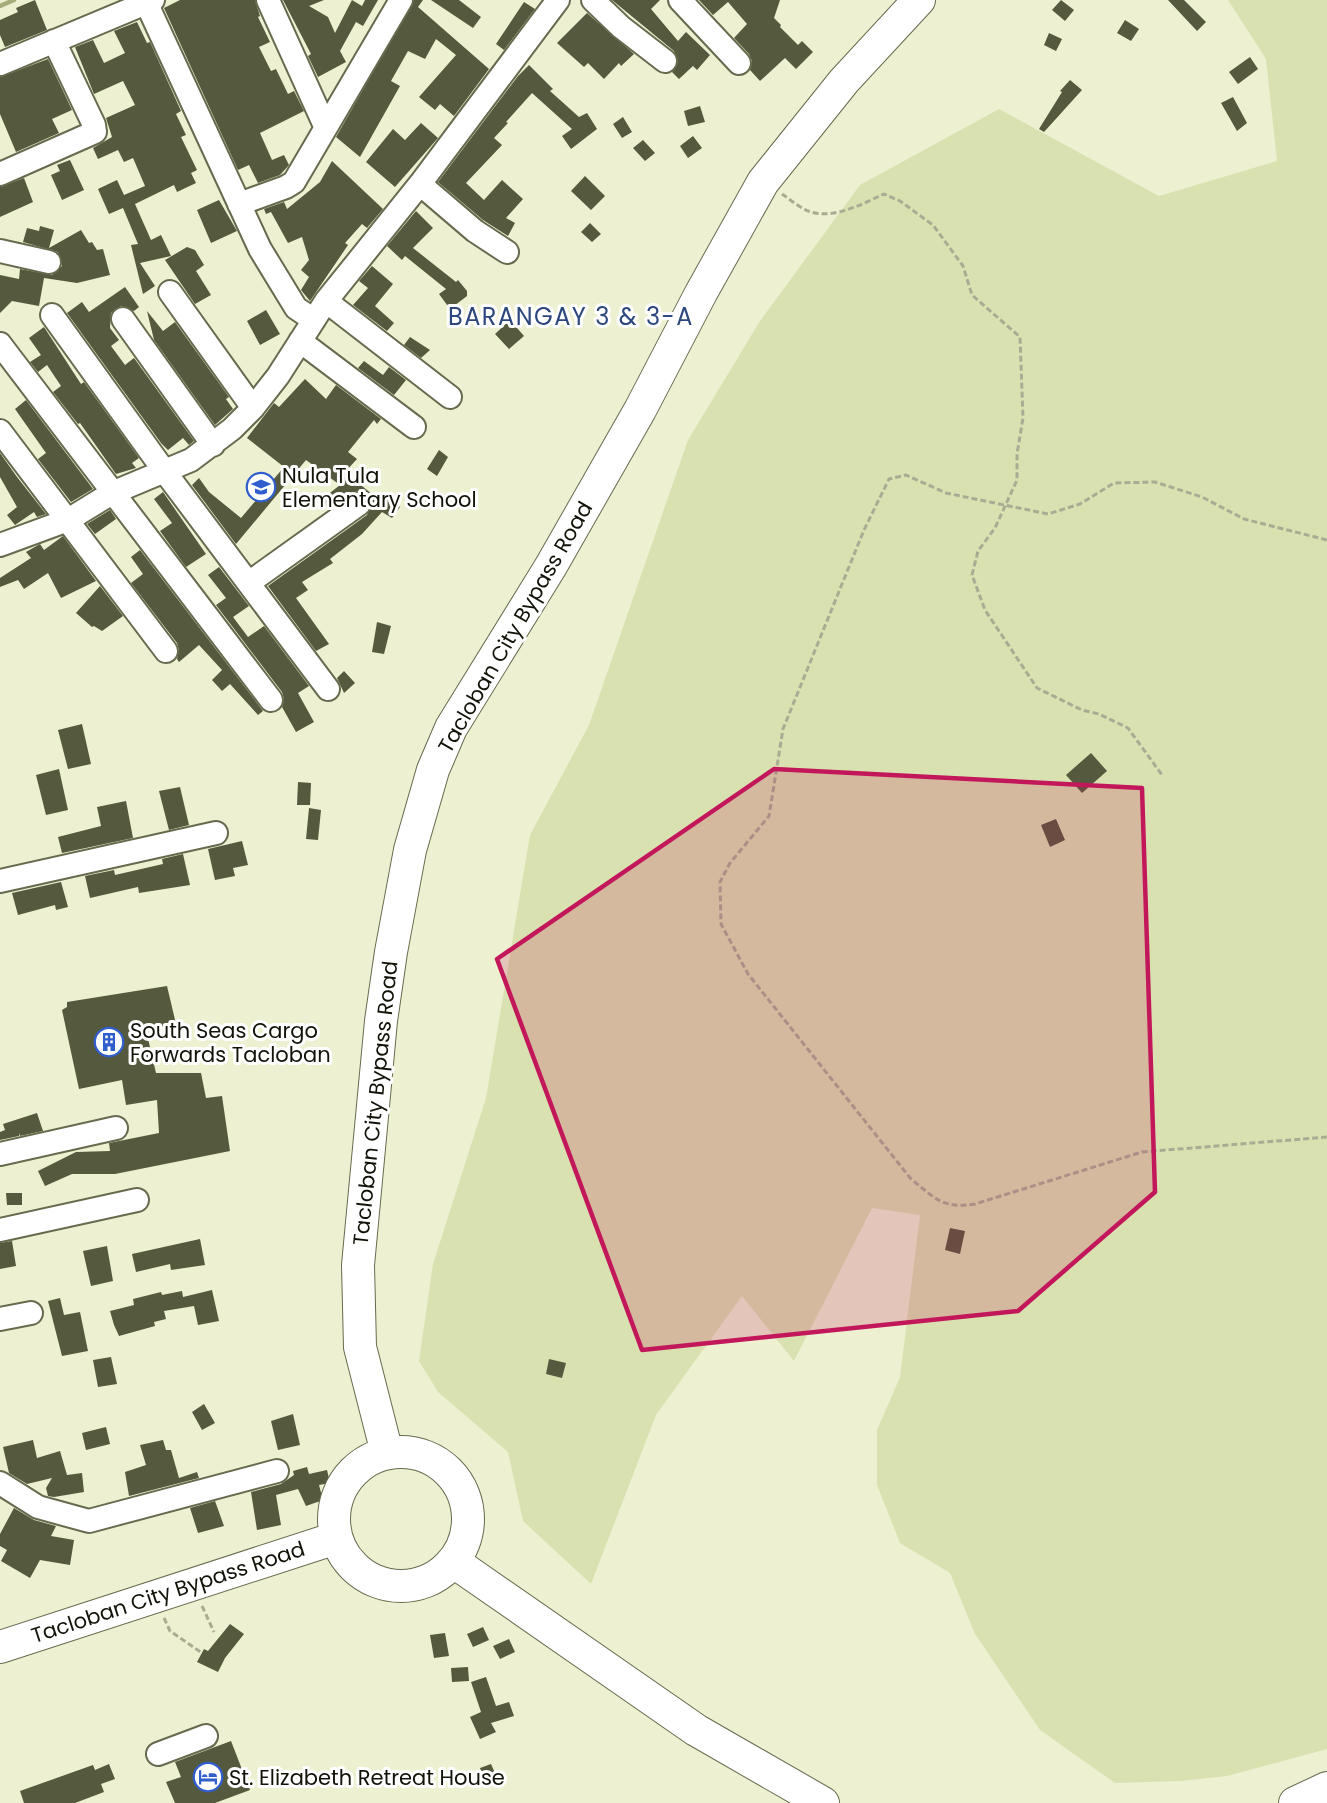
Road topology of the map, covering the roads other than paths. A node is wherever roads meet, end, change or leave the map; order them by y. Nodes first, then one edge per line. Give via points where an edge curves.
1 (268, 0) edge
2 (401, 0) edge
3 (558, 0) edge
4 (594, 0) edge
5 (680, 0) edge
6 (919, 0) edge
7 (148, 1) edge
8 (54, 41) junction
9 (665, 61) dead end
10 (739, 63) dead end
11 (0, 64) edge
12 (325, 126) junction
13 (0, 174) edge
14 (420, 184) junction
15 (239, 204) junction
16 (0, 250) edge
17 (507, 252) dead end
18 (49, 262) dead end
19 (170, 292) dead end
20 (326, 301) junction
21 (52, 315) dead end
22 (123, 319) dead end
23 (314, 320) junction
24 (300, 341) junction
25 (0, 344) edge
26 (450, 397) dead end
27 (253, 408) junction
28 (414, 427) dead end
29 (0, 431) edge
30 (213, 445) junction
31 (165, 472) junction
32 (112, 493) junction
33 (359, 504) dead end
34 (68, 520) junction
35 (3, 539) edge
36 (250, 582) junction
37 (166, 651) dead end
38 (328, 689) dead end
39 (271, 700) dead end
40 (216, 832) dead end
41 (0, 881) edge
42 (116, 1128) dead end
43 (0, 1154) edge
44 (137, 1200) dead end
45 (0, 1230) edge
46 (31, 1313) dead end
47 (0, 1319) edge
48 (387, 1453) junction
49 (277, 1472) dead end
50 (0, 1483) edge
51 (336, 1538) junction
52 (454, 1562) junction
53 (0, 1647) edge
54 (206, 1736) dead end
55 (158, 1754) dead end
56 (1327, 1788) edge
57 (823, 1803) edge
58 (1294, 1803) edge

1 - 12 street
2 - 12 street
3 - 14 street
4 - 9 street
5 - 10 street
6 - 48 highway, Tacloban City Bypass Road via 844,81 763,182 569,535 451,728 422,801 401,894 381,1021 358,1265 360,1347
7 - 8 street
7 - 15 street
8 - 11 street
8 - 13 street via 95,132
12 - 15 street via 291,185
14 - 17 street via 475,231
14 - 20 street
15 - 23 street via 260,249 296,308
16 - 18 street
19 - 27 street
20 - 23 street
20 - 26 street
21 - 31 street
22 - 30 street
23 - 24 street
24 - 27 street
24 - 28 street
25 - 32 street
27 - 30 street
29 - 34 street
30 - 31 street
31 - 32 street
31 - 36 street
32 - 34 street
32 - 39 street
33 - 36 street
34 - 35 street
34 - 37 street
36 - 38 street
40 - 41 street
42 - 43 street
44 - 45 street
46 - 47 street
48 - 51 highway via 366,1461 349,1475 338,1494 333,1516
48 - 52 highway via 408,1452 428,1457 446,1468 459,1484 467,1503 469,1524
49 - 50 street via 89,1521 38,1507
51 - 52 highway via 347,1560 365,1576 388,1585 412,1586 435,1578
51 - 53 highway, Tacloban City Bypass Road
52 - 57 highway via 696,1730
54 - 55 street
56 - 58 highway

